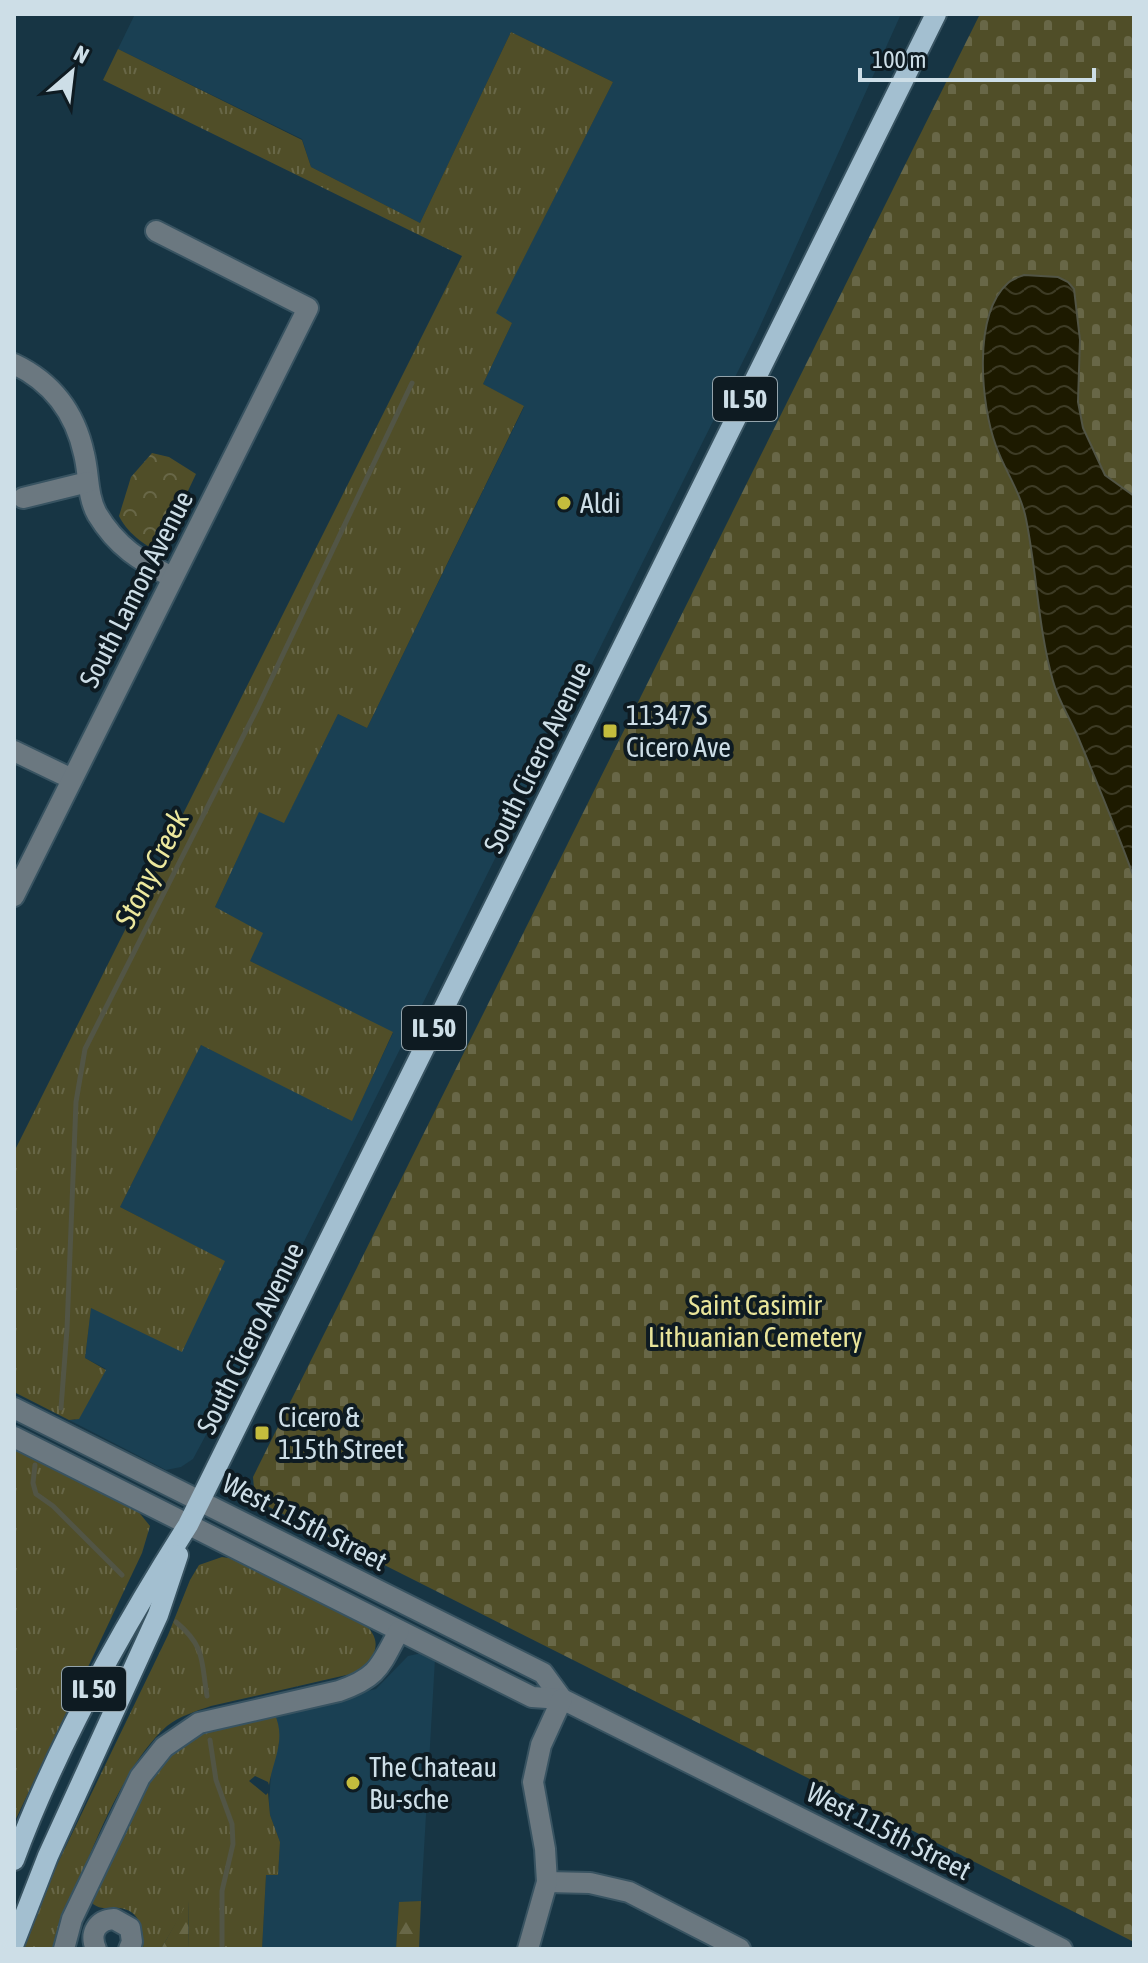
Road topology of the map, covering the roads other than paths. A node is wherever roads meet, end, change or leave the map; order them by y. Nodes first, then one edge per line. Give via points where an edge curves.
1 (936, 14) edge
2 (156, 231) dead end
3 (14, 364) edge
4 (88, 482) junction
5 (23, 498) dead end
6 (172, 577) junction
7 (14, 751) edge
8 (72, 779) junction
9 (14, 896) edge
10 (14, 1408) edge
11 (14, 1437) edge
12 (200, 1501) junction
13 (188, 1525) junction
14 (399, 1631) junction
15 (562, 1699) junction
16 (14, 1860) edge
17 (547, 1882) junction
18 (77, 1909) junction
19 (98, 1925) junction
20 (14, 1943) edge
21 (64, 1949) edge
22 (96, 1949) edge
23 (129, 1949) edge
24 (528, 1949) edge
25 (740, 1949) edge
26 (1062, 1949) edge

1 - 12 main road, South Cicero Avenue / IL 50
2 - 6 street, South Lamon Avenue via 308,308
3 - 4 street via 44,382 71,415
4 - 5 street
4 - 6 street via 96,512 117,541 137,560
6 - 8 street, South Lamon Avenue
7 - 8 street
8 - 9 street, South Lamon Avenue
10 - 12 street, West 115th Street
11 - 13 street, West 115th Street
12 - 13 main road, South Cicero Avenue / IL 50
12 - 15 street, West 115th Street via 543,1673
13 - 14 street, West 115th Street
13 - 16 main road, IL 50 via 138,1604 63,1749
13 - 20 main road, IL 50 via 158,1615
14 - 15 street, West 115th Street via 532,1697
14 - 18 street via 376,1672 362,1683 199,1723 164,1747 140,1777
15 - 17 street via 541,1745 533,1782
15 - 26 street, West 115th Street
17 - 24 street
17 - 25 street via 590,1883 629,1892
18 - 19 street
18 - 21 street
19 - 22 street via 93,1936
19 - 23 street via 114,1919 125,1923 132,1935

